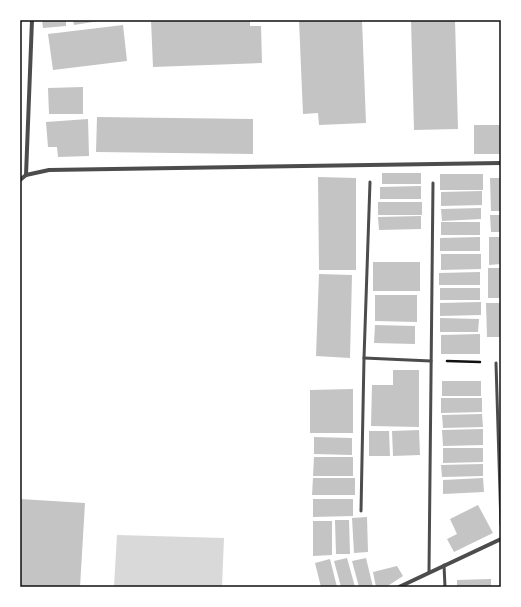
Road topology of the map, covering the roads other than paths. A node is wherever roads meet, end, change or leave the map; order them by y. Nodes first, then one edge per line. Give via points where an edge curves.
1 (32, 20) edge
2 (501, 163) edge
3 (26, 175) junction
4 (20, 180) edge
5 (370, 182) dead end
6 (433, 183) dead end
7 (364, 358) junction
8 (431, 361) junction
9 (496, 363) road end
10 (361, 511) dead end
11 (501, 525) edge
12 (501, 539) edge
13 (444, 565) junction
14 (429, 572) junction
15 (399, 587) edge
16 (445, 587) edge

1 - 3 street
2 - 3 street via 49,170
3 - 4 street
5 - 7 lane
6 - 8 lane
7 - 8 lane
7 - 10 lane
8 - 14 lane
9 - 11 lane
12 - 13 street
13 - 14 street
13 - 16 lane
14 - 15 street

